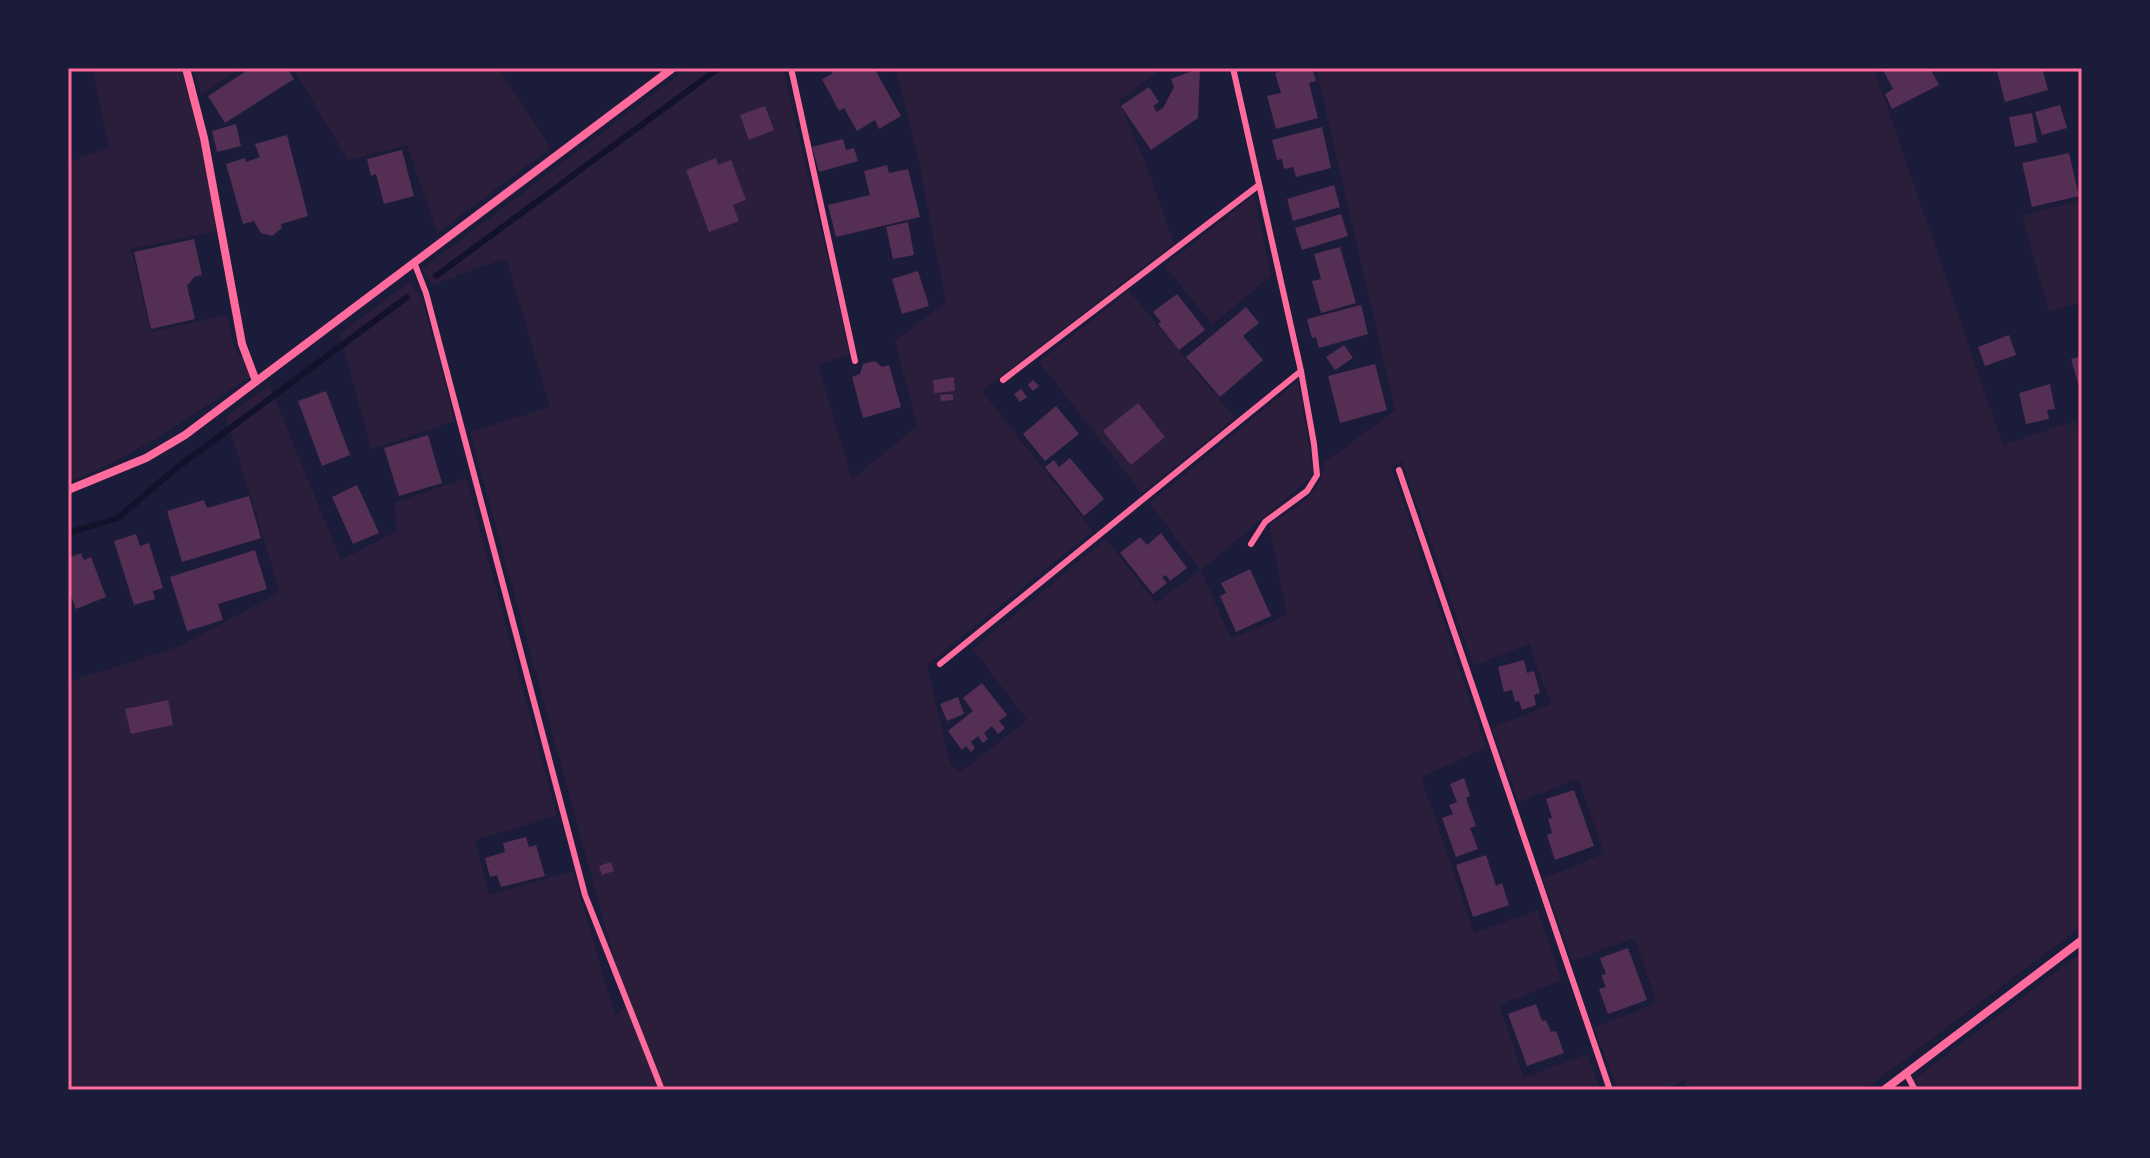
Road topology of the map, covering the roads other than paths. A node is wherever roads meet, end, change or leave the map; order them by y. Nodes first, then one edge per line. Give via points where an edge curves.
1 (186, 68) edge
2 (673, 68) edge
3 (791, 68) edge
4 (1233, 68) edge
5 (1259, 185) junction
6 (414, 262) junction
7 (855, 361) dead end
8 (1301, 371) junction
9 (1003, 380) dead end
10 (256, 381) junction
11 (1399, 470) dead end
12 (68, 490) edge
13 (1251, 544) dead end
14 (940, 664) dead end
15 (2082, 940) edge
16 (1906, 1073) junction
17 (662, 1090) edge
18 (1610, 1090) edge
19 (1884, 1090) edge
20 (1915, 1090) edge

1 - 10 street via 242,344
2 - 6 street
3 - 7 lane
4 - 5 lane
5 - 8 lane
5 - 9 lane
6 - 10 street
6 - 17 lane via 585,895
8 - 13 lane via 1317,475 1307,491 1265,522
8 - 14 lane
10 - 12 street via 185,435
11 - 18 lane
15 - 16 street
16 - 19 street
16 - 20 lane

